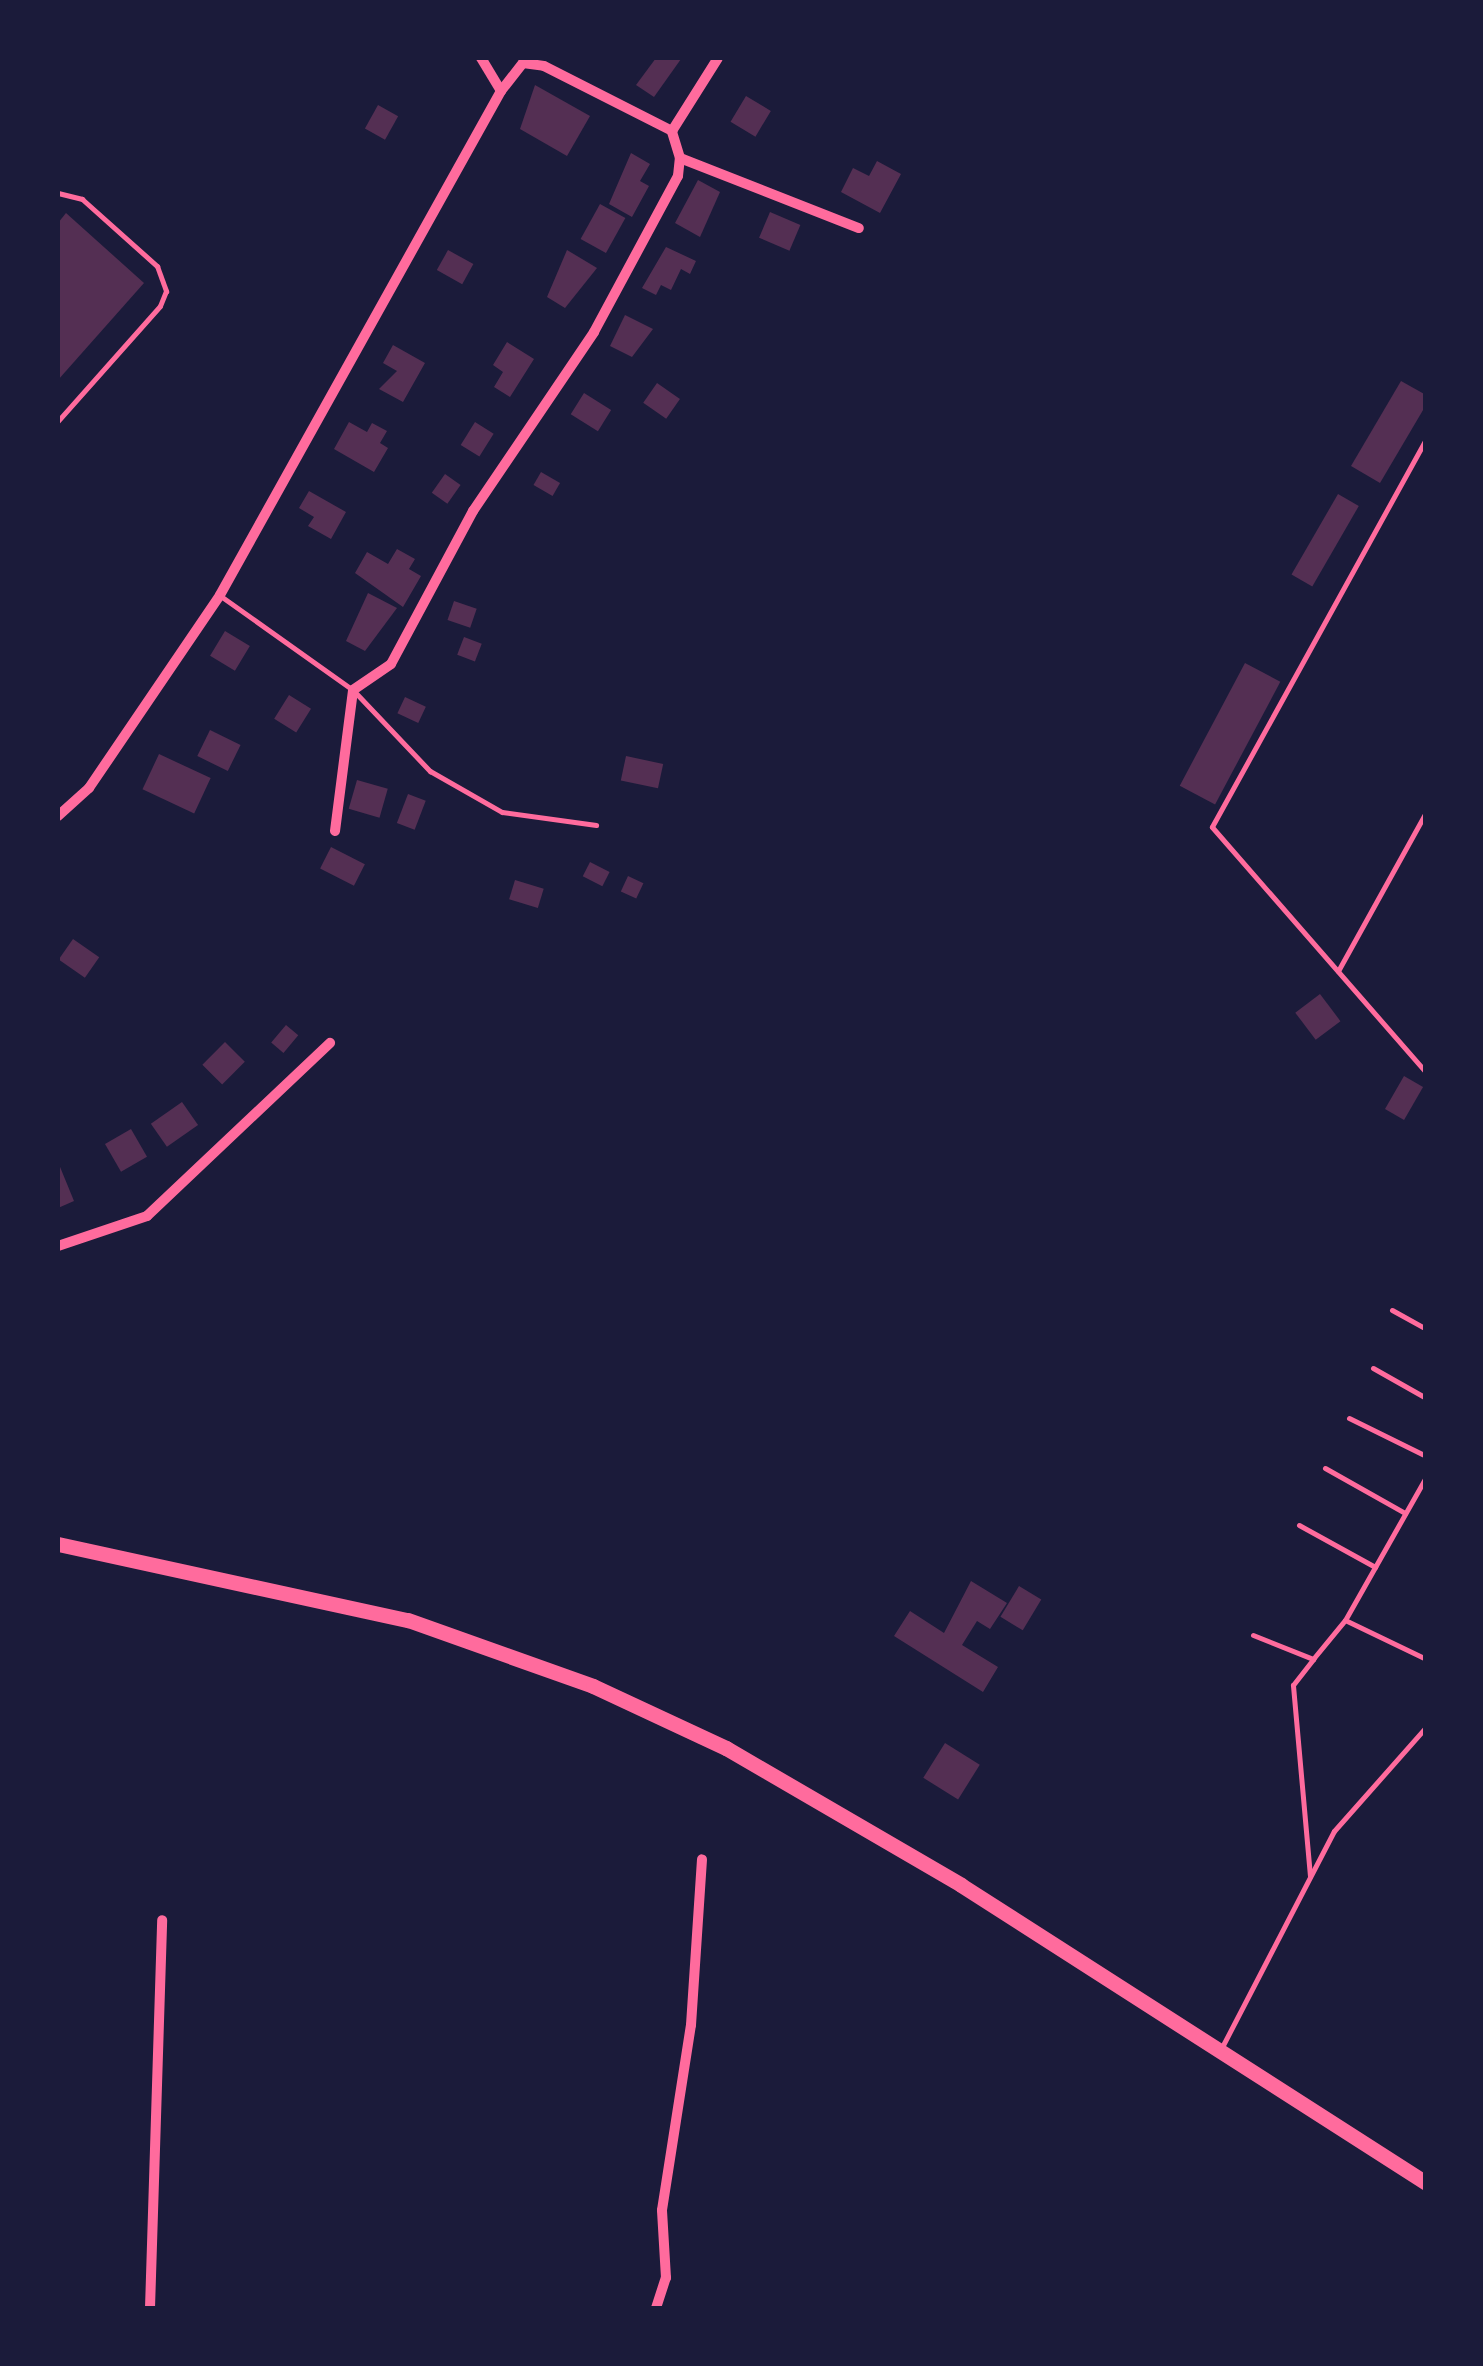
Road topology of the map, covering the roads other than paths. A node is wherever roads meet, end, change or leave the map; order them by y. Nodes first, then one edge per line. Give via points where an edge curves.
1 (481, 58) edge
2 (718, 58) edge
3 (501, 90) junction
4 (672, 131) junction
5 (680, 158) junction
6 (58, 193) edge
7 (859, 228) dead end
8 (58, 421) edge
9 (1426, 439) edge
10 (220, 595) junction
11 (352, 690) junction
12 (1426, 812) edge
13 (58, 816) edge
14 (596, 825) dead end
15 (335, 831) dead end
16 (1338, 971) junction
17 (330, 1043) dead end
18 (1426, 1072) edge
19 (58, 1246) edge
20 (1392, 1310) dead end
21 (1426, 1330) edge
22 (1373, 1368) dead end
23 (1426, 1398) edge
24 (1348, 1418) dead end
25 (1426, 1456) edge
26 (1325, 1468) dead end
27 (1426, 1477) edge
28 (1405, 1513) junction
29 (1299, 1524) dead end
30 (58, 1544) edge
31 (1375, 1567) junction
32 (1346, 1620) junction
33 (1253, 1635) dead end
34 (1313, 1659) junction
35 (1426, 1659) edge
36 (1426, 1727) edge
37 (702, 1860) dead end
38 (1310, 1880) junction
39 (162, 1920) dead end
40 (1220, 2050) junction
41 (1426, 2183) edge
42 (150, 2308) edge
43 (656, 2308) edge

1 - 3 street
2 - 4 street
3 - 4 street via 524,63 544,66
3 - 10 street
4 - 5 street
5 - 7 street
5 - 11 street via 678,176 594,332 473,511 390,664
6 - 8 lane via 82,199 157,266 166,291
9 - 16 lane via 1212,827
10 - 11 lane
10 - 13 street via 88,788
11 - 14 lane via 430,771 502,812
11 - 15 street
12 - 16 lane
16 - 18 lane
17 - 19 street via 147,1216
20 - 21 lane
22 - 23 lane
24 - 25 lane
26 - 28 lane
27 - 28 lane
28 - 31 lane
29 - 31 lane
30 - 40 main road via 408,1620 593,1686 726,1748 928,1865
31 - 32 lane
32 - 34 lane
32 - 35 lane
33 - 34 lane
34 - 38 lane via 1293,1685
36 - 38 lane via 1334,1831
37 - 43 street via 691,2025 662,2210 666,2278
38 - 40 lane
39 - 42 street
40 - 41 main road

